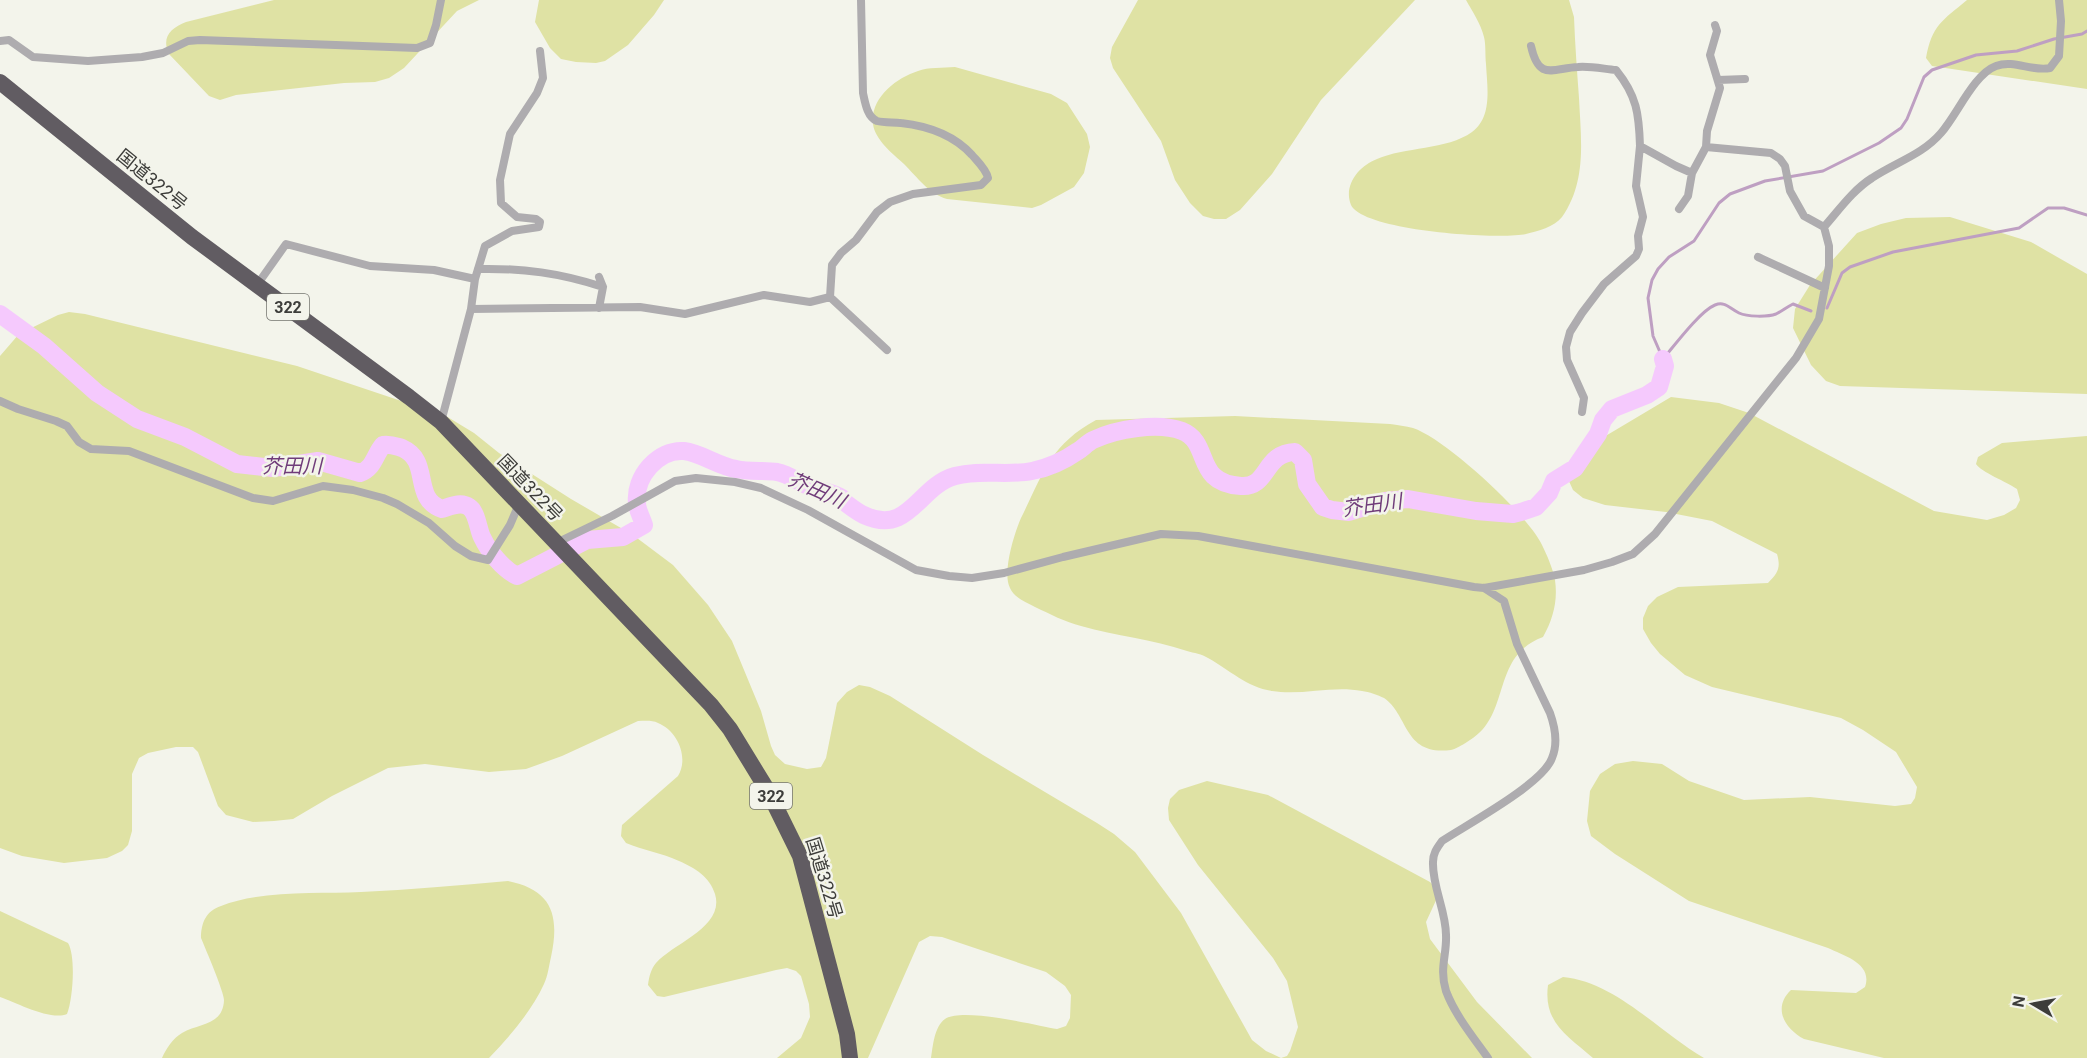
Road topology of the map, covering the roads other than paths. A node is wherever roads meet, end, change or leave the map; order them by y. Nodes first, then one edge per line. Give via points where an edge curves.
1 (441, 0) edge
2 (861, 0) edge
3 (2059, 0) edge
4 (1715, 25) dead end
5 (0, 41) edge
6 (1531, 46) dead end
7 (540, 51) dead end
8 (1745, 79) dead end
9 (1718, 80) junction
10 (0, 82) edge
11 (1640, 146) junction
12 (1706, 147) junction
13 (1692, 173) junction
14 (1679, 209) dead end
15 (1824, 227) junction
16 (1758, 257) dead end
17 (478, 269) junction
18 (598, 277) dead end
19 (475, 279) junction
20 (257, 285) junction
21 (603, 287) junction
22 (1825, 288) junction
23 (830, 297) junction
24 (599, 308) junction
25 (471, 309) junction
26 (886, 350) dead end
27 (0, 401) edge
28 (1582, 412) dead end
29 (441, 422) junction
30 (519, 504) junction
31 (559, 546) junction
32 (1484, 588) junction
33 (850, 1058) edge
34 (1488, 1058) edge

1 - 5 street via 430,43 417,48 200,40 142,57 88,61 33,57 9,40
2 - 23 street via 863,93 871,116 877,121 934,129 951,137 966,148 988,178 981,185 913,194 890,202 832,265
3 - 15 street via 2059,56 2050,68 2009,63 1994,66 1976,83 1941,133 1918,153 1870,179
4 - 9 street via 1710,55
6 - 11 street via 1534,59 1550,72 1578,67 1616,70 1639,114
7 - 17 street via 543,78 510,134 500,180 501,202 517,217 536,219 539,227 512,231 491,241 485,246
8 - 9 street
9 - 12 street via 1720,88
10 - 20 highway, 国道322号 / 322
11 - 13 street
11 - 28 street via 1636,186 1643,217 1639,249 1604,284 1569,332 1567,360 1584,398
12 - 13 street
12 - 15 street via 1771,153 1780,159 1790,191 1804,216
13 - 14 street via 1688,196
15 - 22 street via 1829,246
16 - 22 street
17 - 19 street
17 - 21 street via 543,271
18 - 21 street
19 - 20 street via 434,270 370,266 286,244
19 - 25 street
20 - 29 highway, 国道322号 / 322
21 - 24 street
22 - 32 street via 1818,319 1796,358 1655,534 1633,554 1584,570
23 - 24 street via 810,302 764,295 685,314 640,307
23 - 26 street
24 - 25 street
25 - 29 street
27 - 30 street via 67,426 79,442 91,449 129,451 253,498 273,501 323,486 383,498 429,523 455,546 479,559 488,560
29 - 30 highway, 国道322号 / 322
30 - 31 highway, 国道322号 / 322
31 - 32 street via 675,481 696,478 761,488 916,570 949,576 972,578 1004,573 1161,534 1198,536
31 - 33 highway, 国道322号 / 322 via 711,705 768,791 800,856 832,972
32 - 34 street via 1504,602 1517,644 1550,713 1555,742 1552,759 1532,781 1435,849 1434,875 1447,936 1442,962 1446,989 1456,1012

